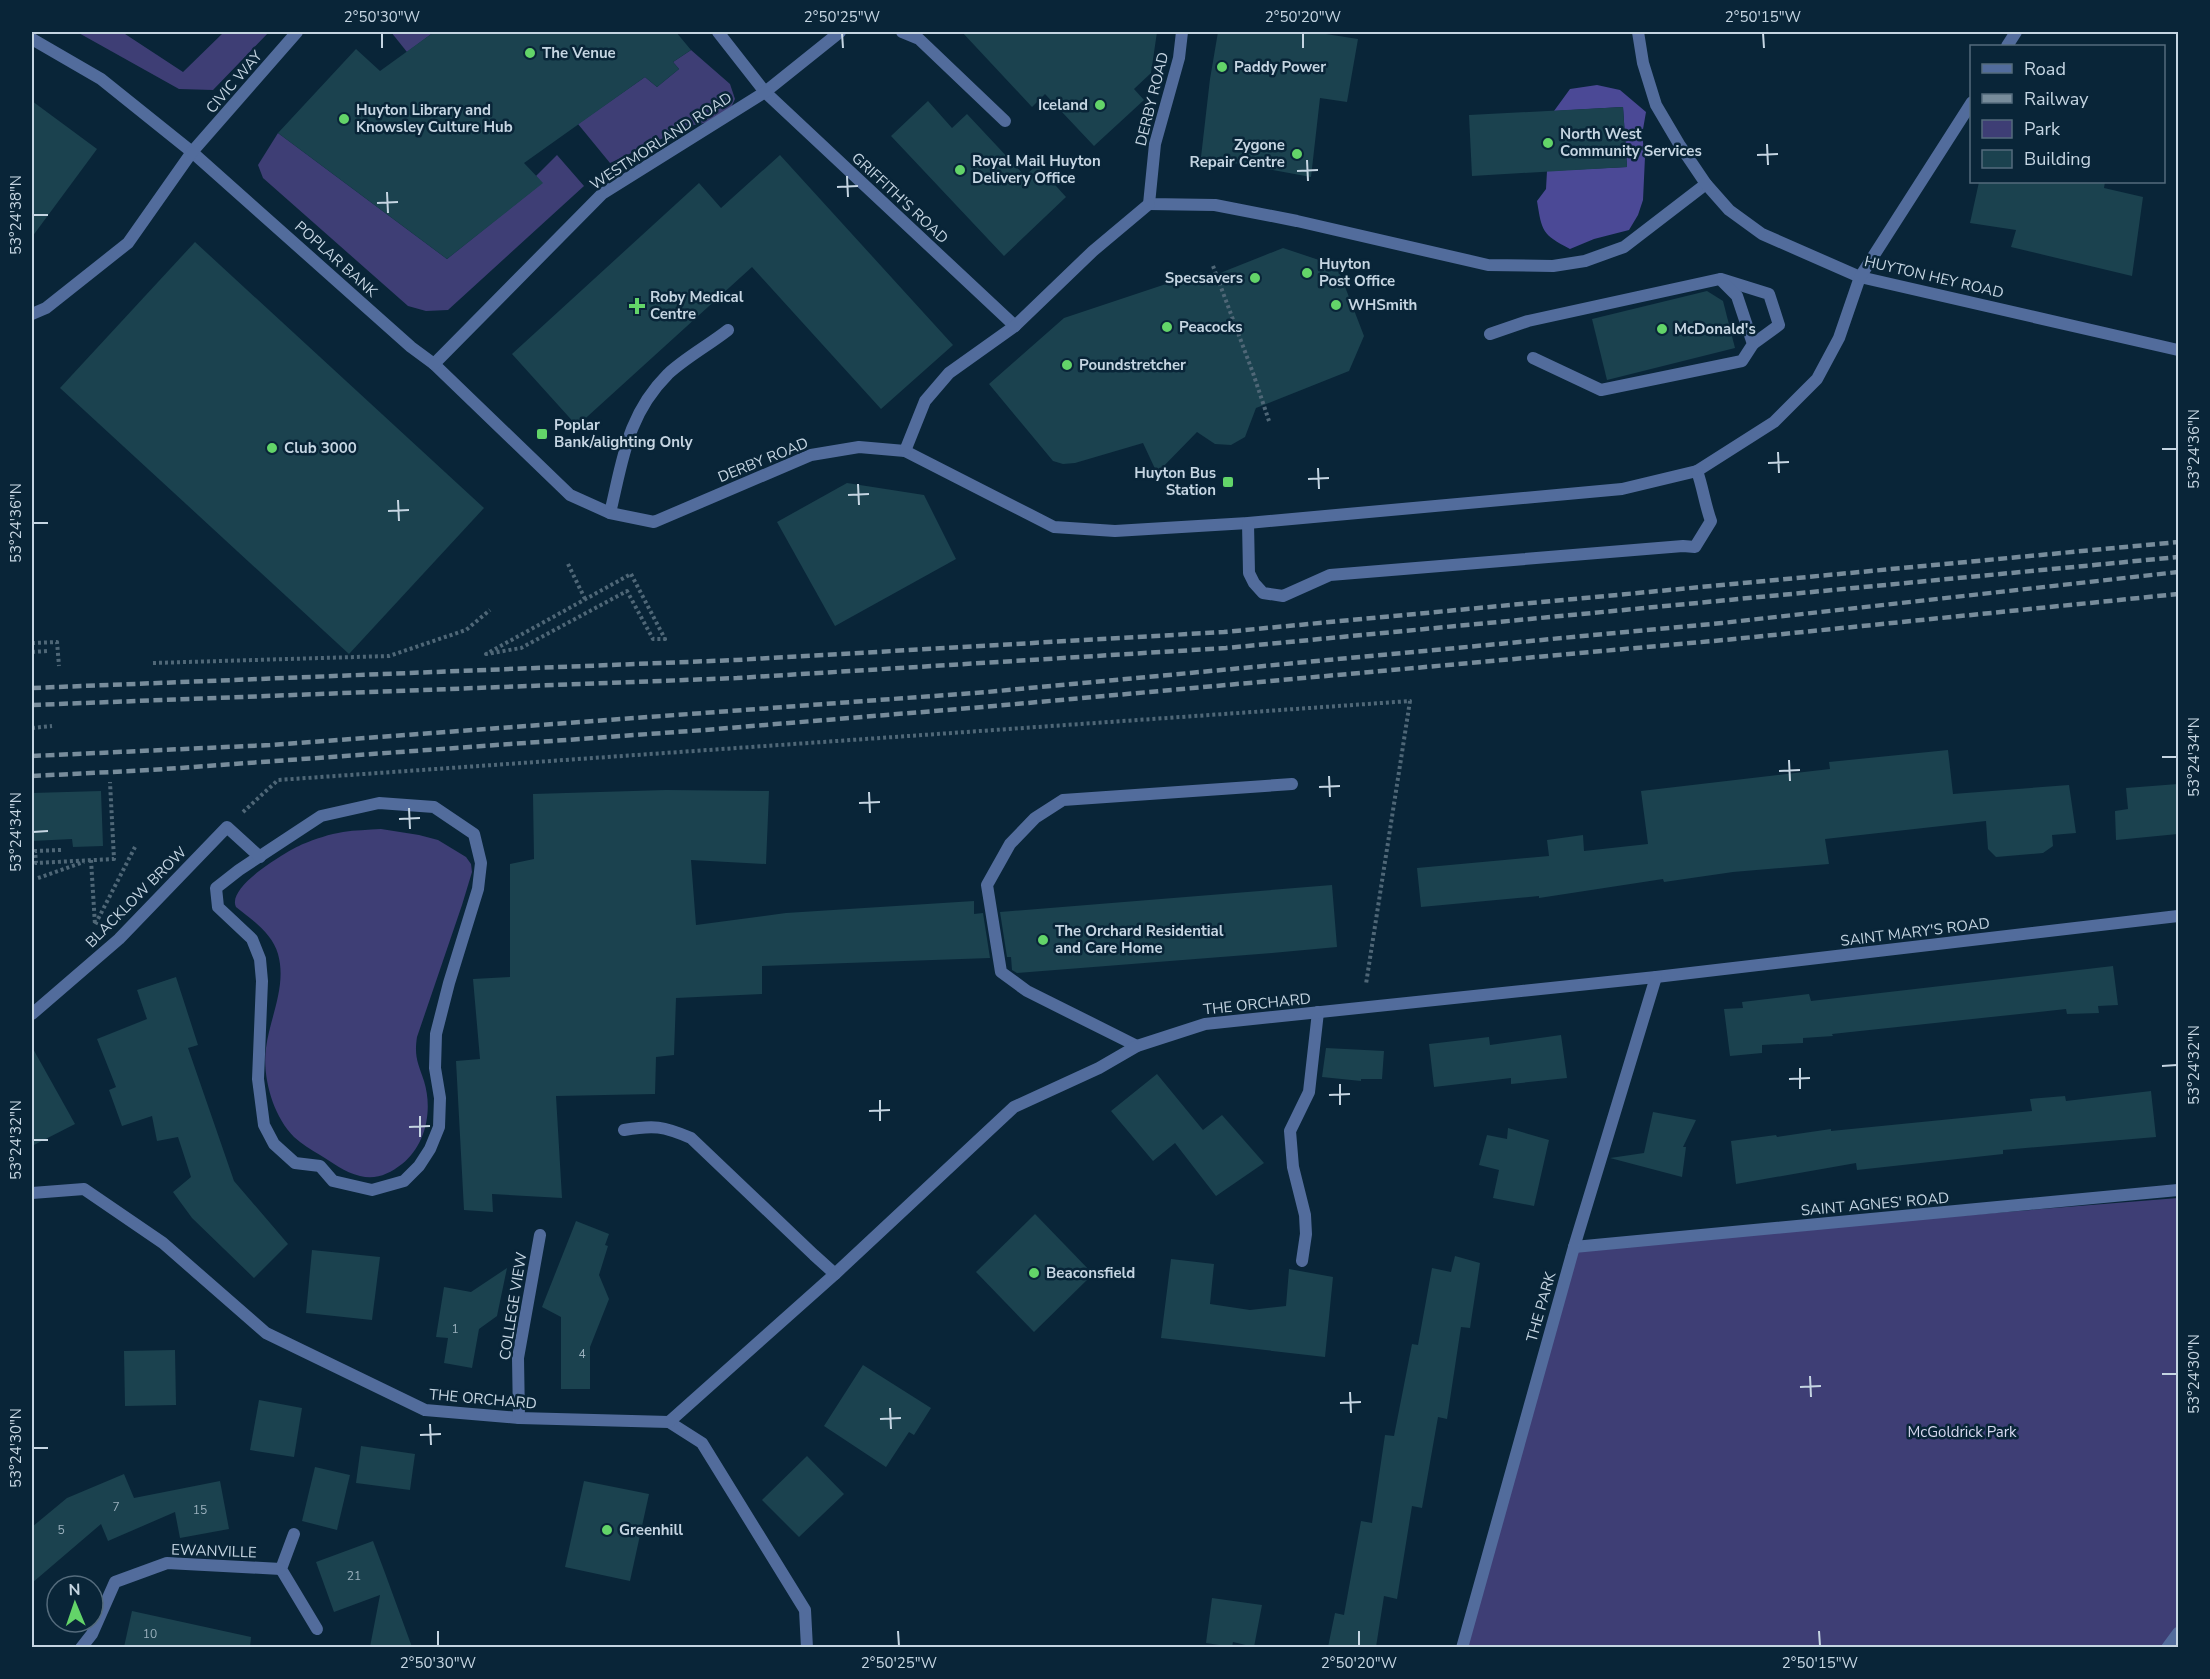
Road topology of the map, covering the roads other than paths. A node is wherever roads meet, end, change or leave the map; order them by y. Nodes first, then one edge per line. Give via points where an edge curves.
1 (297, 32) edge
2 (718, 32) edge
3 (840, 32) edge
4 (902, 32) edge
5 (1182, 32) edge
6 (1638, 32) edge
7 (2016, 32) edge
8 (32, 39) edge
9 (2008, 45) edge
10 (765, 92) junction
11 (1970, 104) edge
12 (1005, 121) dead end
13 (192, 152) junction
14 (1706, 184) junction
15 (1149, 204) junction
16 (1860, 277) junction
17 (1720, 279) junction
18 (32, 314) edge
19 (1015, 326) junction
20 (728, 330) dead end
21 (1490, 334) dead end
22 (1753, 344) junction
23 (2178, 350) edge
24 (1533, 358) dead end
25 (434, 364) junction
26 (905, 451) junction
27 (1696, 471) junction
28 (610, 513) junction
29 (1248, 523) junction
30 (1292, 784) dead end
31 (260, 857) junction
32 (2178, 916) edge
33 (1656, 977) junction
34 (1318, 1012) junction
35 (32, 1014) edge
36 (1137, 1046) junction
37 (624, 1131) dead end
38 (2178, 1190) edge
39 (32, 1192) edge
40 (540, 1235) dead end
41 (1574, 1247) junction
42 (1302, 1261) dead end
43 (835, 1274) junction
44 (519, 1418) junction
45 (669, 1422) junction
46 (294, 1534) dead end
47 (281, 1569) junction
48 (317, 1629) dead end
49 (2178, 1634) edge
50 (81, 1647) edge
51 (807, 1647) edge
52 (1462, 1647) edge
53 (2167, 1647) edge

1 - 13 street, CIVIC WAY
2 - 10 street
3 - 10 street, WESTMORLAND ROAD
4 - 12 street via 919,39
5 - 15 street, DERBY ROAD via 1179,58 1155,144
6 - 14 street, HUYTON HEY ROAD via 1656,105
7 - 9 street
8 - 13 street, POPLAR BANK via 101,79
10 - 19 street, GRIFFITH'S ROAD
10 - 25 street, WESTMORLAND ROAD via 602,194
11 - 16 street
13 - 18 street, CIVIC WAY via 128,243 46,308
13 - 25 street, POPLAR BANK
14 - 15 street via 1624,247 1585,261 1553,266 1488,264 1215,205
14 - 16 street, HUYTON HEY ROAD via 1729,210 1762,234
15 - 19 street
16 - 23 street, HUYTON HEY ROAD
16 - 27 street via 1839,338 1817,379 1774,422
17 - 21 street via 1528,321
17 - 22 street via 1737,296
17 - 22 street via 1769,294 1779,325
19 - 26 street via 949,373 925,401
20 - 28 street via 668,374 646,400 628,435
22 - 24 street via 1742,361 1600,390
25 - 28 street, POPLAR BANK via 570,495
26 - 28 street, DERBY ROAD via 859,447 811,455 654,522
26 - 29 street via 1054,527 1115,531
27 - 29 street via 1622,489
27 - 29 street via 1711,522 1695,547 1330,575 1283,596 1263,593 1249,573
30 - 36 street via 1063,801 1035,818 1010,844 987,885 1001,972 1027,991
31 - 31 street via 216,888 218,907 252,939 260,960 258,1072 264,1125 274,1144 295,1162 320,1166 333,1181 372,1190 404,1181 419,1166 439,1127 436,1034 478,889 481,863 474,834 434,807 379,803 321,816
31 - 35 street, BLACKLOW BROW via 227,827 119,939
32 - 33 street, SAINT MARY'S ROAD
33 - 34 street, THE ORCHARD
33 - 41 street, THE PARK
34 - 36 street, THE ORCHARD via 1205,1024
34 - 42 street via 1309,1092 1290,1131 1293,1167 1305,1215
36 - 43 street, THE ORCHARD via 1014,1107
37 - 43 street via 668,1128 691,1138
38 - 41 street, SAINT AGNES' ROAD
39 - 44 street, THE ORCHARD via 84,1189 163,1243 266,1333 425,1410
40 - 44 street, COLLEGE VIEW via 518,1358
41 - 52 street, THE PARK
43 - 45 street, THE ORCHARD
44 - 45 street, THE ORCHARD
45 - 51 street via 702,1443 806,1610
46 - 47 street
47 - 48 street
47 - 50 street, EWANVILLE via 167,1563 115,1582 92,1634
49 - 53 street

